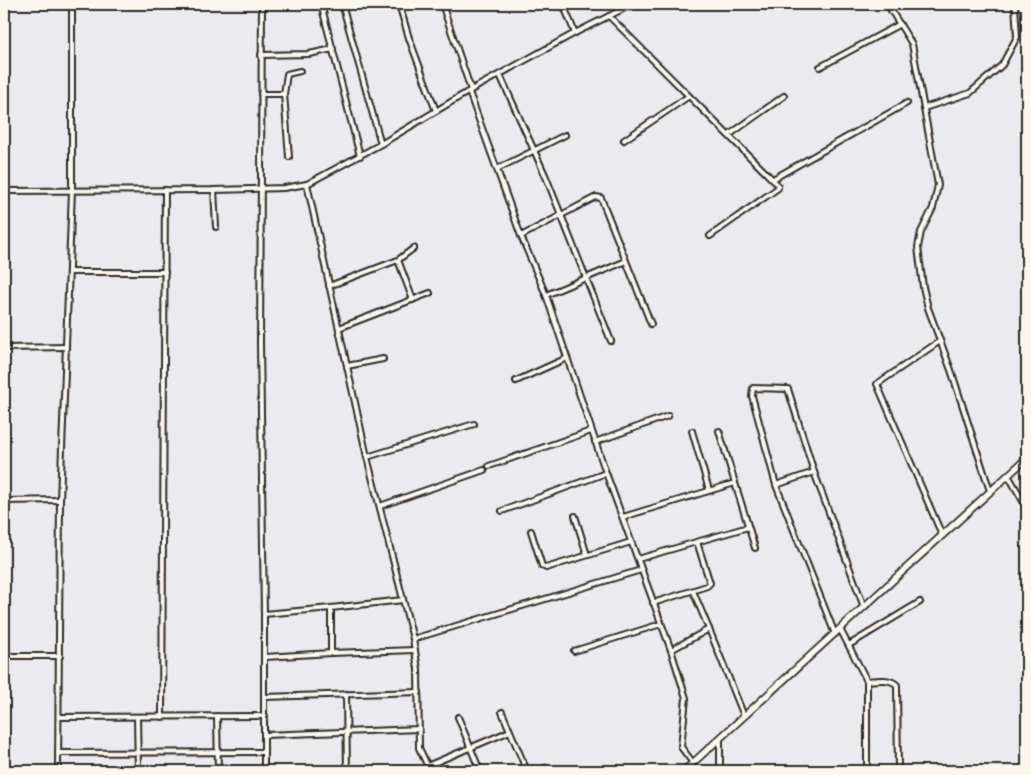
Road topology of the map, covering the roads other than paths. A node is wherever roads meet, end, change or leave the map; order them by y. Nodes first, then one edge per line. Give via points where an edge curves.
1 (72, 4) edge
2 (262, 4) edge
3 (322, 4) edge
4 (342, 4) edge
5 (400, 4) edge
6 (442, 4) edge
7 (563, 4) edge
8 (634, 4) edge
9 (887, 4) edge
10 (1015, 4) edge
11 (609, 16) junction
12 (900, 24) junction
13 (575, 33) junction
14 (333, 49) junction
15 (261, 55) junction
16 (820, 67) dead end
17 (300, 71) dead end
18 (500, 75) junction
19 (470, 91) junction
20 (261, 94) junction
21 (284, 94) junction
22 (689, 96) junction
23 (784, 96) dead end
24 (908, 103) dead end
25 (924, 108) junction
26 (436, 111) junction
27 (565, 135) dead end
28 (729, 135) junction
29 (624, 140) dead end
30 (381, 144) junction
31 (534, 151) junction
32 (360, 156) junction
33 (289, 157) dead end
34 (4, 169) edge
35 (497, 169) junction
36 (773, 179) junction
37 (307, 184) junction
38 (261, 188) junction
39 (4, 190) edge
40 (72, 190) junction
41 (165, 190) junction
42 (214, 190) junction
43 (560, 215) junction
44 (216, 228) dead end
45 (521, 236) junction
46 (710, 236) dead end
47 (414, 248) dead end
48 (398, 260) junction
49 (626, 261) junction
50 (69, 272) junction
51 (165, 272) junction
52 (586, 278) junction
53 (329, 286) junction
54 (430, 293) dead end
55 (546, 295) junction
56 (413, 300) junction
57 (651, 324) dead end
58 (339, 328) junction
59 (611, 341) dead end
60 (940, 341) junction
61 (66, 347) junction
62 (4, 348) edge
63 (567, 358) junction
64 (383, 359) dead end
65 (347, 366) junction
66 (516, 381) dead end
67 (668, 416) dead end
68 (474, 424) dead end
69 (591, 431) junction
70 (692, 431) dead end
71 (719, 431) dead end
72 (595, 442) junction
73 (366, 457) junction
74 (1027, 458) edge
75 (489, 466) dead end
76 (484, 470) dead end
77 (814, 472) junction
78 (606, 473) junction
79 (1008, 475) junction
80 (735, 483) junction
81 (776, 486) junction
82 (709, 490) junction
83 (990, 490) junction
84 (60, 500) junction
85 (4, 501) edge
86 (380, 506) junction
87 (1027, 508) edge
88 (502, 511) dead end
89 (575, 516) dead end
90 (623, 517) junction
91 (748, 527) junction
92 (531, 531) dead end
93 (942, 535) junction
94 (631, 542) junction
95 (697, 542) junction
96 (755, 548) dead end
97 (587, 555) junction
98 (638, 559) junction
99 (641, 570) junction
100 (693, 590) junction
101 (403, 600) junction
102 (920, 602) dead end
103 (653, 603) junction
104 (864, 607) junction
105 (330, 608) junction
106 (264, 614) junction
107 (662, 624) junction
108 (710, 630) junction
109 (837, 632) junction
110 (413, 639) junction
111 (849, 645) junction
112 (415, 650) junction
113 (671, 650) junction
114 (574, 651) dead end
115 (331, 653) junction
116 (4, 656) edge
117 (60, 656) junction
118 (265, 657) junction
119 (867, 680) junction
120 (419, 692) junction
121 (346, 694) junction
122 (265, 697) junction
123 (502, 712) dead end
124 (217, 716) junction
125 (265, 716) junction
126 (744, 716) junction
127 (58, 717) junction
128 (137, 717) junction
129 (162, 717) junction
130 (458, 718) dead end
131 (419, 729) junction
132 (510, 731) junction
133 (347, 732) junction
134 (265, 735) junction
135 (720, 739) junction
136 (470, 748) junction
137 (264, 752) junction
138 (58, 753) junction
139 (138, 753) junction
140 (218, 753) junction
141 (694, 763) junction
142 (428, 766) junction
143 (545, 768) dead end
144 (58, 771) edge
145 (138, 771) edge
146 (218, 771) edge
147 (264, 771) edge
148 (347, 771) edge
149 (373, 771) edge
150 (378, 771) edge
151 (430, 771) edge
152 (480, 771) edge
153 (527, 771) edge
154 (539, 771) edge
155 (684, 771) edge
156 (720, 771) edge
157 (867, 771) edge
158 (898, 771) edge

1 - 40 street
2 - 15 street
3 - 14 street
4 - 30 street
5 - 26 street
6 - 19 street
7 - 13 street
8 - 11 street
9 - 12 street
10 - 25 street via 1017,37 1002,66 970,93
11 - 13 street
11 - 22 street
12 - 16 street
12 - 25 street via 912,44
13 - 18 street
14 - 15 street via 309,54
14 - 32 street
15 - 20 street
17 - 21 street via 287,74
18 - 19 street
18 - 31 street
19 - 26 street
19 - 35 street
20 - 21 street
20 - 38 street
21 - 33 street
22 - 28 street
22 - 29 street
23 - 28 street
24 - 36 street
25 - 60 street via 938,186 933,208 921,232 919,256 928,308
26 - 30 street
27 - 31 street
28 - 36 street
30 - 32 street
31 - 35 street
31 - 43 street
32 - 37 street
34 - 39 street
35 - 45 street
36 - 46 street via 778,188
37 - 38 street
37 - 53 street
38 - 42 street
38 - 106 street
39 - 40 street
40 - 41 street
40 - 50 street
41 - 42 street
41 - 51 street
42 - 44 street
43 - 45 street
43 - 49 street via 600,198
43 - 52 street
45 - 55 street
47 - 48 street
48 - 53 street
48 - 56 street
49 - 52 street
49 - 57 street
50 - 51 street
50 - 61 street
51 - 129 street
52 - 55 street
52 - 59 street
53 - 58 street
54 - 56 street
55 - 63 street
56 - 58 street
58 - 65 street
60 - 83 street
60 - 93 street via 877,384
61 - 62 street
61 - 84 street
63 - 66 street
63 - 69 street
64 - 65 street
65 - 73 street
67 - 72 street
68 - 73 street
69 - 72 street
69 - 75 street
70 - 82 street
71 - 80 street
72 - 78 street
73 - 86 street
74 - 79 main road
76 - 86 street
77 - 81 street
77 - 81 street via 788,389 753,388 752,396
77 - 104 street
78 - 88 street
78 - 90 street
79 - 83 main road
79 - 87 street
80 - 82 street
80 - 91 street
81 - 109 street
82 - 90 street
83 - 93 main road
84 - 85 street
84 - 117 street
86 - 101 street
89 - 97 street
90 - 94 street
91 - 95 street
91 - 96 street
92 - 97 street via 543,568
93 - 104 main road
94 - 97 street
94 - 98 street
95 - 98 street
95 - 100 street via 710,583
98 - 99 street
99 - 103 street
99 - 110 street
100 - 103 street
100 - 108 street
101 - 105 street
101 - 110 street
102 - 111 street
103 - 107 street
104 - 109 main road
105 - 106 street
105 - 115 street
106 - 118 street
107 - 113 street
107 - 114 street
108 - 113 street
108 - 126 street
109 - 111 street
109 - 126 main road
110 - 112 street
111 - 119 street
112 - 115 street
112 - 120 street
113 - 141 street via 686,698 681,747
115 - 118 street
116 - 117 street
117 - 127 street
118 - 122 street
119 - 157 street
119 - 158 street via 885,680 897,685
120 - 121 street
120 - 131 street
121 - 122 street
121 - 133 street
122 - 125 street
123 - 132 street
124 - 125 street
124 - 129 street
124 - 140 street
125 - 134 street
126 - 135 main road
127 - 128 street
127 - 138 street
128 - 129 street
128 - 139 street
130 - 136 street
131 - 133 street
131 - 142 street via 419,748
132 - 136 street
132 - 153 street
133 - 134 street
133 - 148 street
134 - 137 street
135 - 141 main road
135 - 156 street
136 - 142 street
136 - 152 street
137 - 140 street
137 - 147 street
138 - 139 street
138 - 144 street
139 - 140 street
139 - 145 street
140 - 146 street
141 - 155 main road
142 - 151 street
143 - 154 street
149 - 150 street

